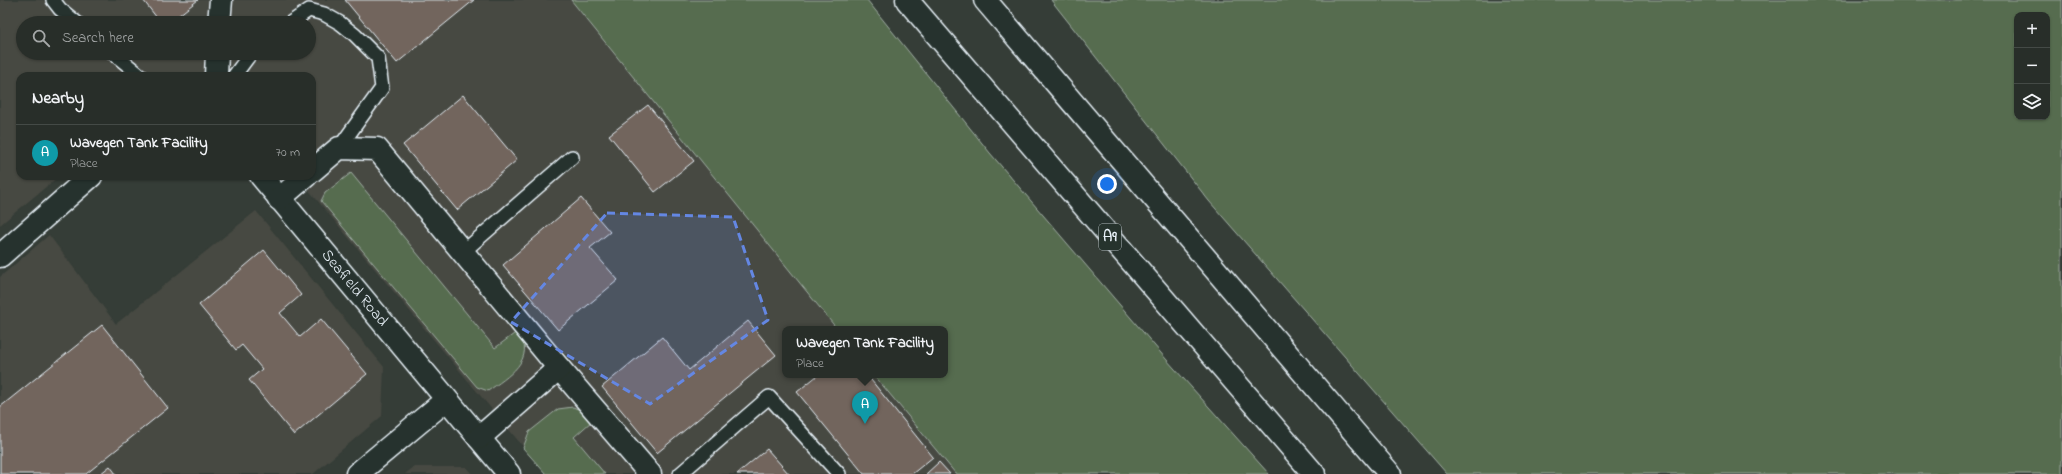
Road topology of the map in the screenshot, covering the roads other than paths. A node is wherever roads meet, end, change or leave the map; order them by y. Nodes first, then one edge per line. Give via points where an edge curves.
1 (53, 0) edge
2 (221, 0) edge
3 (907, 0) edge
4 (985, 0) edge
5 (68, 16) edge
6 (220, 16) edge
7 (300, 16) edge
8 (122, 60) edge
9 (217, 60) edge
10 (246, 60) edge
11 (136, 72) edge
12 (216, 72) edge
13 (237, 72) edge
14 (339, 148) junction
15 (572, 157) dead end
16 (316, 168) edge
17 (86, 180) edge
18 (265, 180) edge
19 (301, 180) edge
20 (279, 199) junction
21 (462, 252) junction
22 (0, 256) edge
23 (559, 368) junction
24 (446, 400) junction
25 (479, 438) junction
26 (357, 474) edge
27 (509, 474) edge
28 (650, 474) edge
29 (680, 474) edge
30 (839, 474) edge
31 (1314, 474) edge
32 (1390, 474) edge

1 - 5 lane
2 - 6 main road
3 - 31 main road, A9
4 - 32 main road
7 - 14 lane via 309,10 324,14 355,35 378,58 382,88
8 - 11 lane
9 - 12 main road
10 - 13 lane
14 - 16 main road
14 - 21 main road via 377,149
15 - 21 lane
17 - 22 main road
18 - 20 main road, Seafield Road
19 - 20 main road
20 - 24 main road, Seafield Road
21 - 23 main road
23 - 25 main road
23 - 28 main road
24 - 25 main road, Seafield Road
24 - 26 main road
25 - 27 main road, Seafield Road
29 - 30 lane via 769,397

